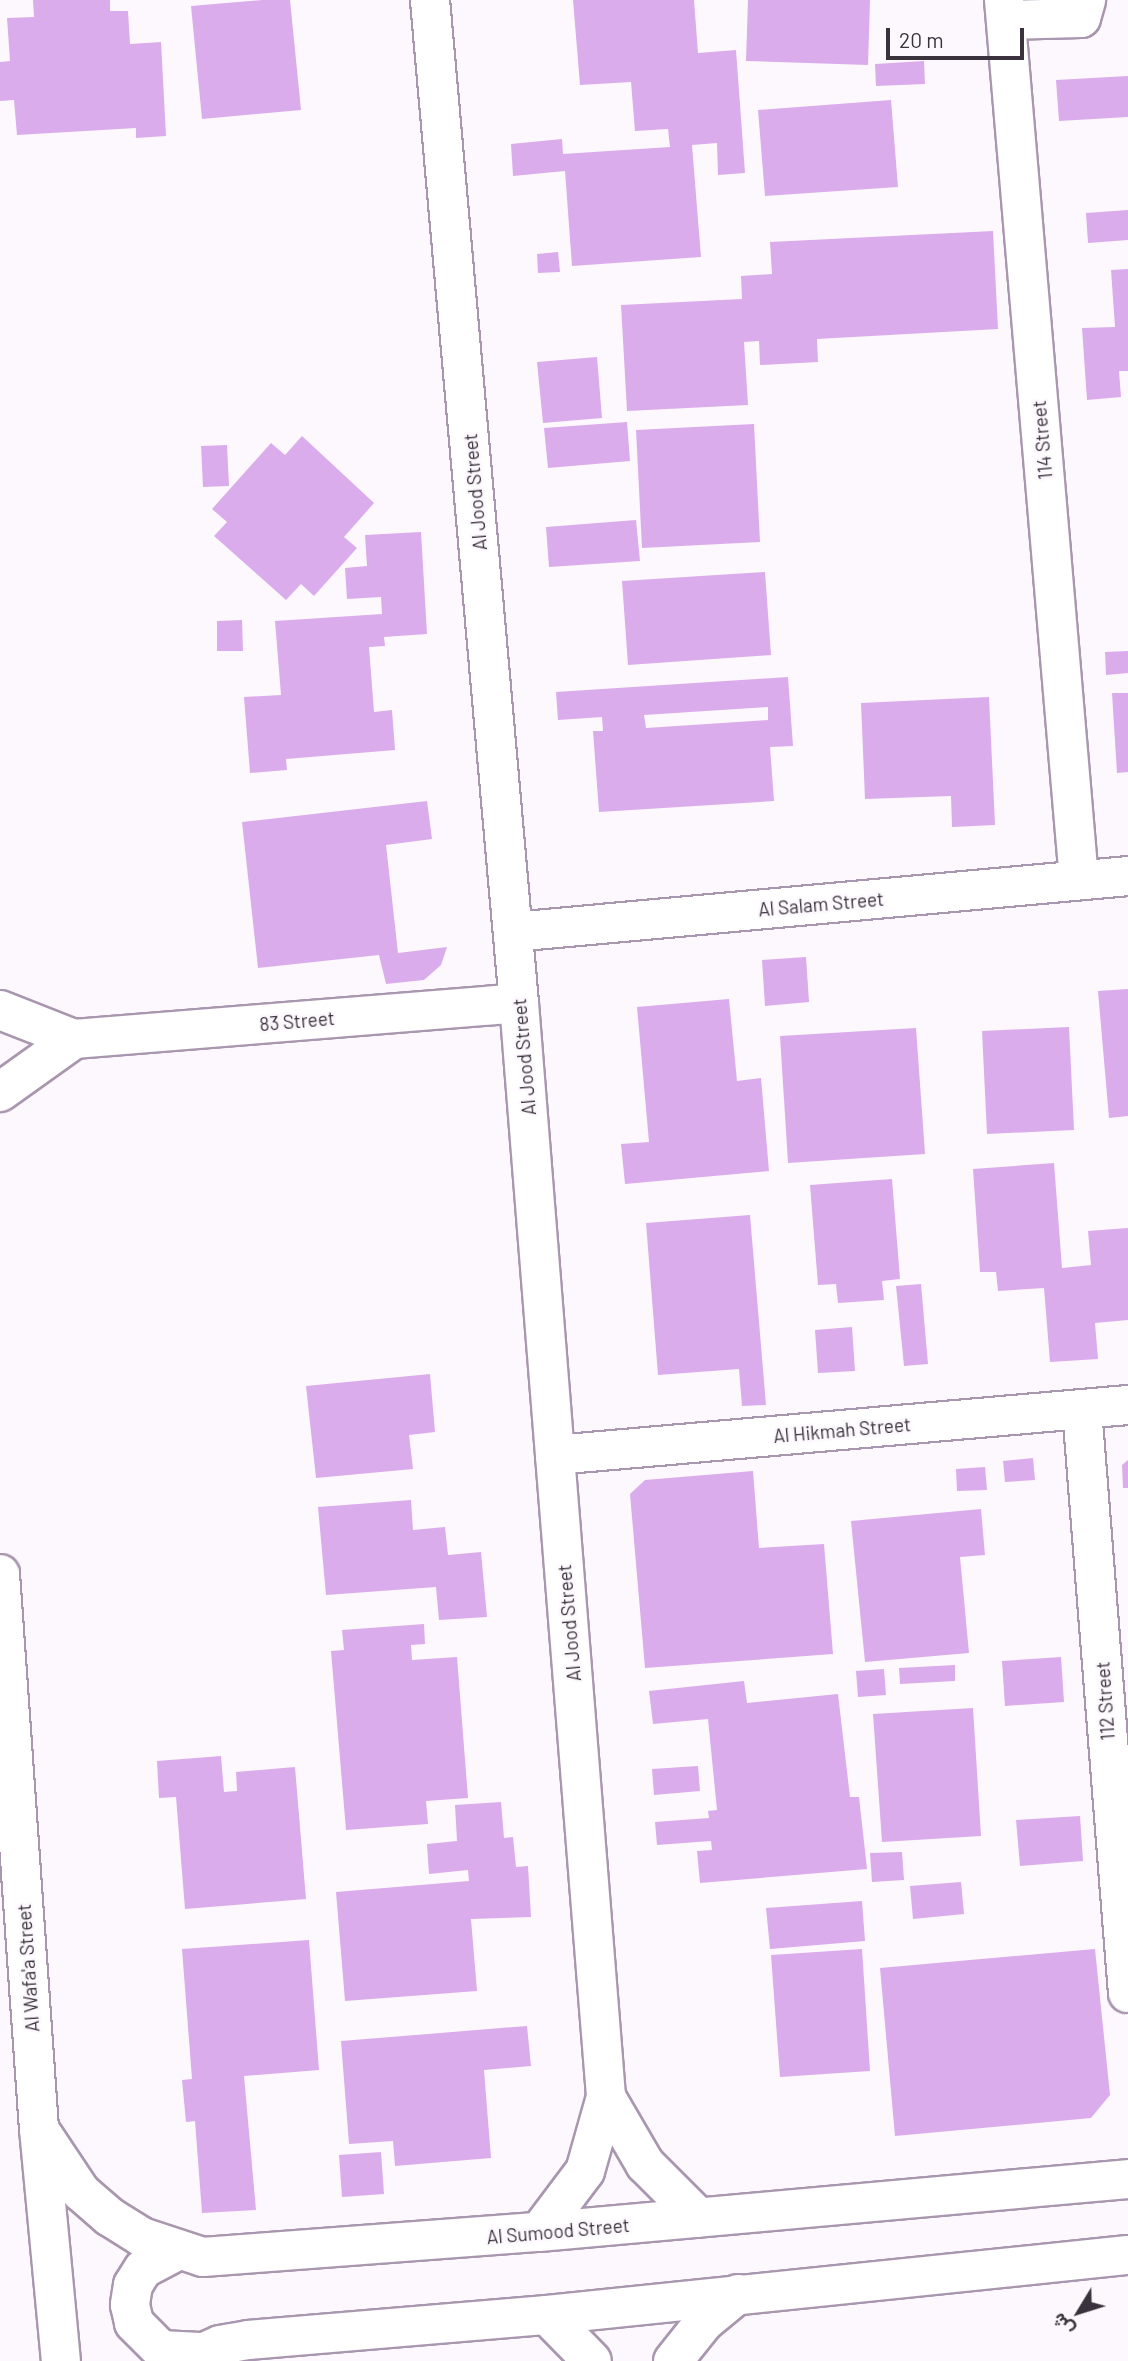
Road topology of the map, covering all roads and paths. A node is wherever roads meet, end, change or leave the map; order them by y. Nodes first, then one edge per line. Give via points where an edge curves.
1 (1086, 0) edge
2 (433, 6) edge
3 (1005, 10) edge
4 (1128, 876) edge
5 (1079, 880) junction
6 (513, 932) junction
7 (519, 1003) junction
8 (0, 1010) edge
9 (74, 1040) junction
10 (0, 1092) edge
11 (1128, 1405) edge
12 (1082, 1409) junction
13 (555, 1455) junction
14 (0, 1574) edge
15 (3, 1640) edge
16 (1128, 1993) edge
17 (606, 2097) junction
18 (39, 2129) junction
19 (1122, 2170) edge
20 (699, 2218) junction
21 (539, 2232) junction
22 (177, 2251) junction
23 (1128, 2255) edge
24 (738, 2294) junction
25 (547, 2315) junction
26 (192, 2356) edge
27 (61, 2361) edge
28 (592, 2361) edge
29 (673, 2361) edge

1 - 3 street via 1081,18
2 - 6 street, Al Jood Street
3 - 5 street, 114 Street
4 - 5 street, Al Salam Street
5 - 6 street, Al Salam Street
6 - 7 street, Al Jood Street
7 - 9 street, 83 Street
7 - 13 street, Al Jood Street
8 - 9 street, 83 Street
9 - 10 street
11 - 12 street, Al Hikmah Street
12 - 13 street, Al Hikmah Street
12 - 16 street, 112 Street
13 - 17 street, Al Jood Street
14 - 15 street, Al Wafa'a Street
15 - 18 street, Al Wafa'a Street
17 - 20 street, Al Jood Street via 645,2164
17 - 21 street, Al Jood Street via 585,2171
18 - 22 street, Al Sumood Street via 81,2192 142,2237
18 - 27 street, Al Wafa'a Street
19 - 20 street, Al Sumood Street
20 - 21 street, Al Sumood Street
21 - 22 street, Al Sumood Street via 234,2257
22 - 26 street via 144,2269 133,2285 130,2305 134,2323 161,2350
23 - 24 street
24 - 25 street
24 - 29 street via 704,2322
25 - 26 street via 248,2340
25 - 28 street

